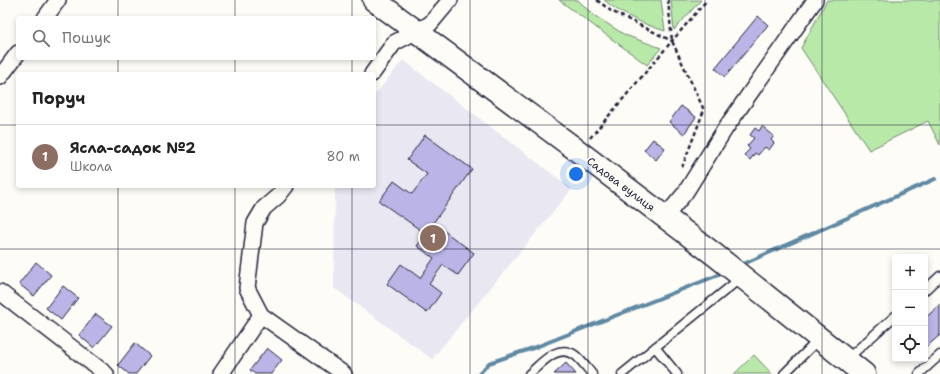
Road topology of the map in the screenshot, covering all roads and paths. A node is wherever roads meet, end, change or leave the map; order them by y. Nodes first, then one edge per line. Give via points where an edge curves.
1 (58, 0) edge
2 (374, 0) edge
3 (450, 0) edge
4 (597, 0) edge
5 (668, 0) edge
6 (707, 0) edge
7 (815, 0) edge
8 (46, 16) edge
9 (416, 30) junction
10 (672, 41) junction
11 (16, 56) edge
12 (373, 72) edge
13 (0, 77) edge
14 (588, 141) dead end
15 (680, 174) dead end
16 (284, 188) edge
17 (665, 217) junction
18 (740, 274) junction
19 (940, 276) edge
20 (928, 287) edge
21 (0, 292) edge
22 (261, 315) junction
23 (892, 319) edge
24 (820, 338) junction
25 (655, 347) junction
26 (940, 355) edge
27 (847, 360) junction
28 (106, 374) edge
29 (221, 374) edge
30 (344, 374) edge
31 (530, 374) edge
32 (592, 374) edge
33 (622, 374) edge
34 (677, 374) edge
35 (784, 374) edge
36 (864, 374) edge
37 (918, 374) edge

1 - 8 street
2 - 9 street, Садова вулиця
3 - 9 street via 430,24
4 - 10 path via 611,11
5 - 10 path
6 - 10 path
7 - 17 street via 725,129 685,193
9 - 12 street via 394,43
9 - 17 street, Садова вулиця
10 - 14 path
10 - 15 path via 704,110
11 - 13 street
16 - 22 street via 264,208 255,223 246,288
17 - 18 street, Садова вулиця
18 - 24 street, Садова вулиця
18 - 25 lane
19 - 20 lane
21 - 28 street
22 - 29 street
22 - 30 street
23 - 27 lane
24 - 27 street, Садова вулиця
24 - 35 lane
25 - 33 lane
25 - 34 lane
26 - 37 lane
27 - 36 street, Садова вулиця
31 - 32 lane via 555,352 566,351 575,355

